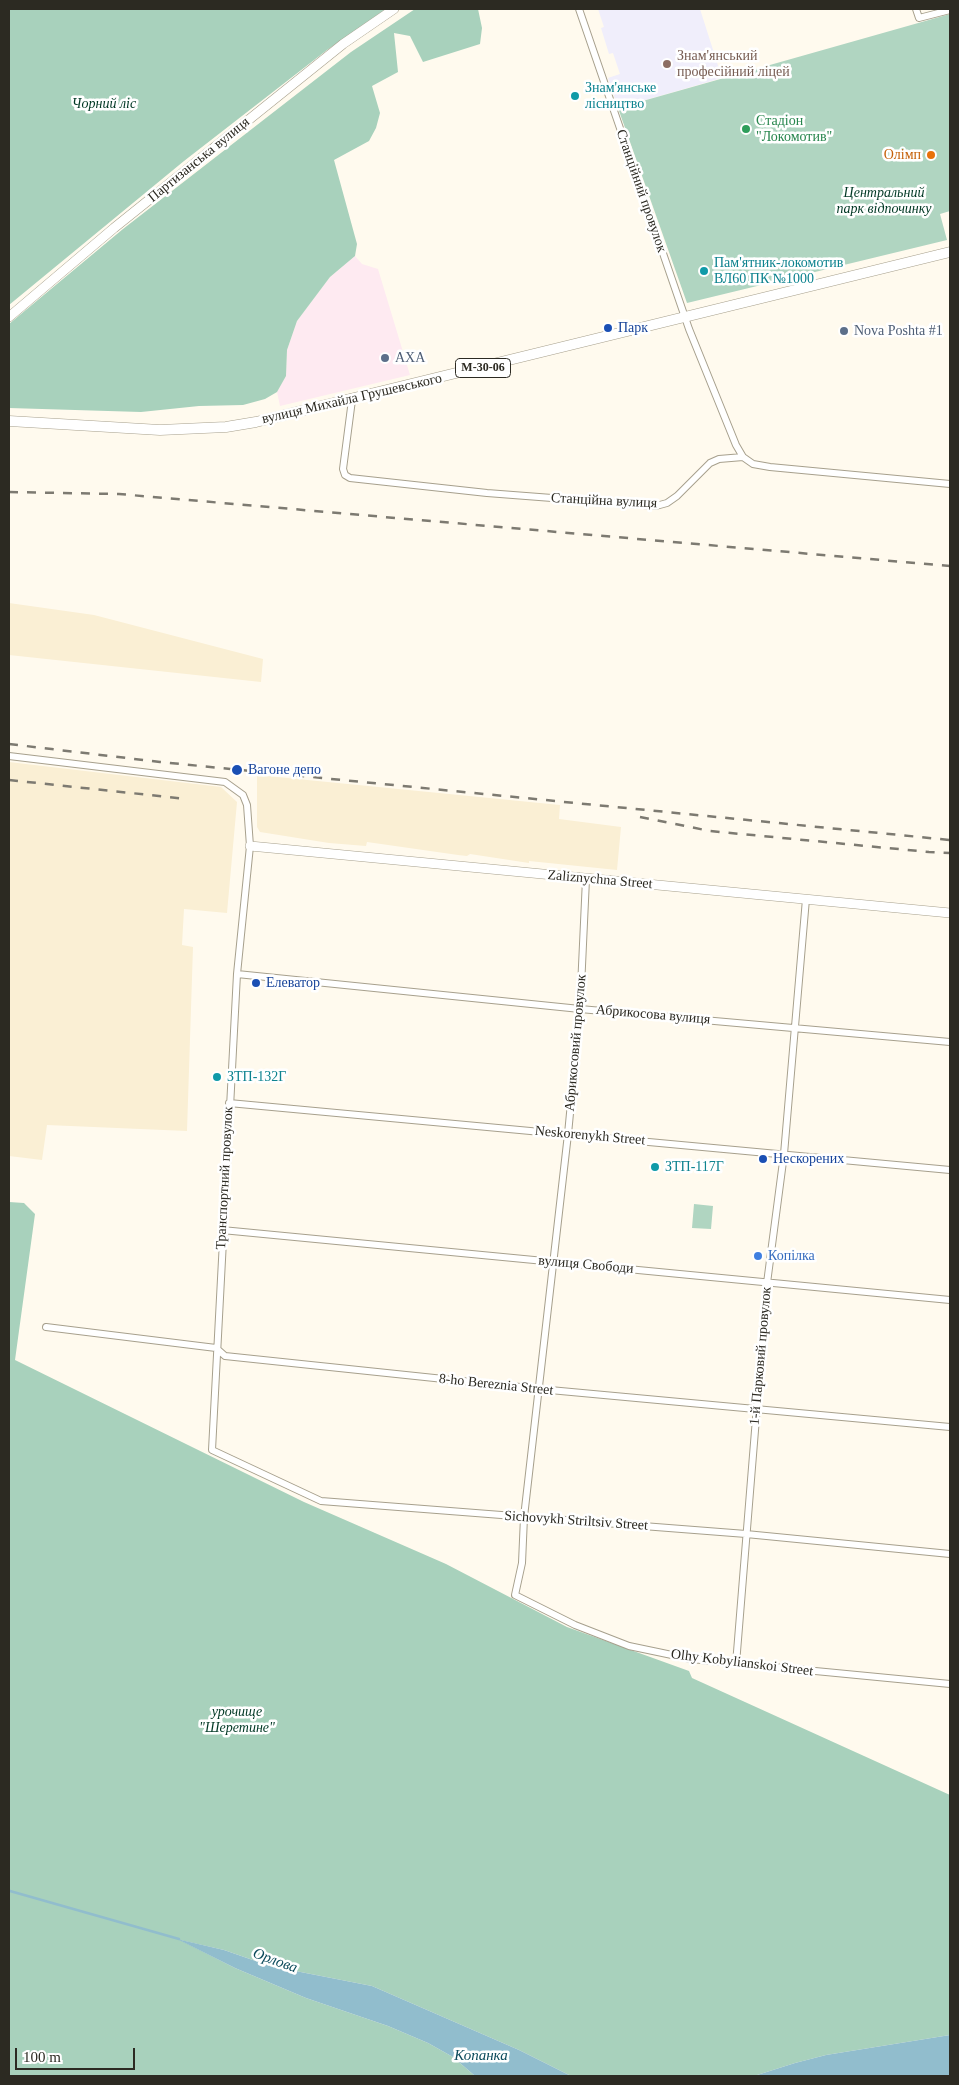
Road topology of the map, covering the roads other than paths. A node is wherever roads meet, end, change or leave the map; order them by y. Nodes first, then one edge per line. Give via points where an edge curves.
1 (394, 9) edge
2 (579, 9) edge
3 (916, 9) edge
4 (950, 10) edge
5 (950, 252) edge
6 (9, 316) edge
7 (685, 317) junction
8 (352, 400) junction
9 (9, 421) edge
10 (743, 458) junction
11 (950, 484) edge
12 (9, 756) edge
13 (250, 846) junction
14 (586, 879) junction
15 (806, 899) junction
16 (950, 913) edge
17 (237, 974) junction
18 (580, 1009) junction
19 (794, 1027) junction
20 (950, 1042) edge
21 (229, 1103) junction
22 (568, 1134) junction
23 (784, 1154) junction
24 (950, 1170) edge
25 (222, 1230) junction
26 (553, 1262) junction
27 (767, 1282) junction
28 (950, 1300) edge
29 (46, 1327) dead end
30 (216, 1348) junction
31 (539, 1390) junction
32 (757, 1409) junction
33 (950, 1427) edge
34 (212, 1450) joint
35 (524, 1517) junction
36 (746, 1534) junction
37 (950, 1554) edge
38 (515, 1595) joint
39 (736, 1664) junction
40 (950, 1684) edge

1 - 6 street, Партизанська вулиця via 336,49
2 - 7 street, Станційний провулок
3 - 4 street via 919,18
5 - 7 main road, вулиця Михайла Грушевського / М-30-06
7 - 8 main road, вулиця Михайла Грушевського / М-30-06
7 - 10 street, Станційний провулок
8 - 9 main road, вулиця Михайла Грушевського / М-30-06 via 256,422 194,429 126,429
8 - 10 street, Станційна вулиця via 343,469 350,478 656,506 677,496 710,463 718,459
10 - 11 street, Станційна вулиця via 753,464 770,467
12 - 13 street, Транспортний провулок via 225,782 243,795 247,805
13 - 14 street, Zaliznychna Street
13 - 17 street, Транспортний провулок
14 - 15 street, Zaliznychna Street
14 - 18 street, Абрикосовий провулок
15 - 16 street, Zaliznychna Street
15 - 19 street, 1-й Парковий провулок
17 - 18 street, Абрикосова вулиця
17 - 21 street, Транспортний провулок
18 - 19 street, Абрикосова вулиця
18 - 22 street, Абрикосовий провулок
19 - 20 street, Абрикосова вулиця
19 - 23 street, 1-й Парковий провулок
21 - 22 street, Neskorenykh Street
21 - 25 street, Транспортний провулок
22 - 23 street, Neskorenykh Street
22 - 26 street, Абрикосовий провулок
23 - 24 street, Neskorenykh Street
23 - 27 street, 1-й Парковий провулок
25 - 26 street, вулиця Свободи
25 - 30 street, Транспортний провулок
26 - 27 street, вулиця Свободи
26 - 31 street, Абрикосовий провулок
27 - 28 street, вулиця Свободи
27 - 32 street, 1-й Парковий провулок
29 - 30 street, 8-ho Bereznia Street
30 - 31 street, 8-ho Bereznia Street via 225,1356
30 - 34 street, Транспортний провулок
31 - 32 street, 8-ho Bereznia Street
31 - 35 street, Абрикосовий провулок
32 - 33 street, 8-ho Bereznia Street
32 - 36 street, 1-й Парковий провулок
34 - 35 street, Sichovykh Striltsiv Street via 321,1501
35 - 36 street, Sichovykh Striltsiv Street
35 - 38 street, Абрикосовий провулок via 522,1563
36 - 37 street, Sichovykh Striltsiv Street
36 - 39 street, 1-й Парковий провулок
38 - 39 street, Olhy Kobylianskoi Street via 575,1625 629,1646 691,1659
39 - 40 street, Olhy Kobylianskoi Street

